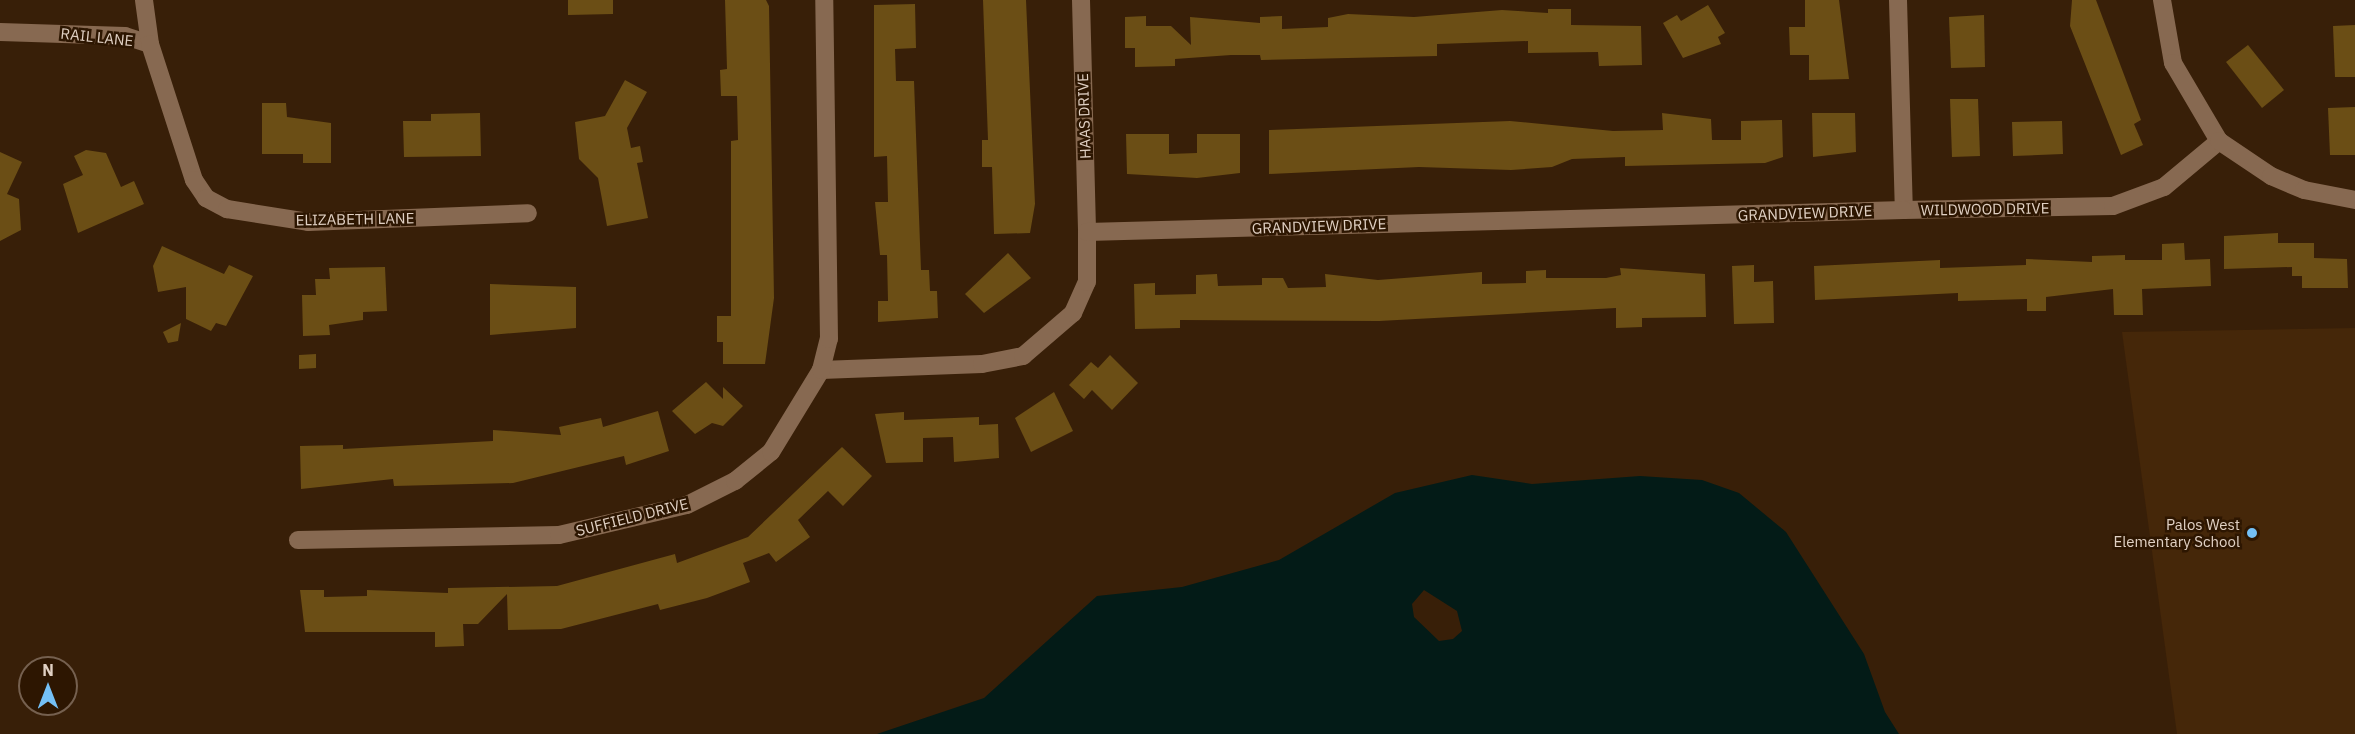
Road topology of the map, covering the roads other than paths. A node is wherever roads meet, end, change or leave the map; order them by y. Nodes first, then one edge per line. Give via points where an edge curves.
1 (144, 0) edge
2 (824, 0) edge
3 (1081, 0) edge
4 (1898, 0) edge
5 (2162, 0) edge
6 (0, 32) edge
7 (150, 44) junction
8 (2219, 141) junction
9 (2355, 200) edge
10 (1904, 210) junction
11 (528, 213) dead end
12 (1087, 232) junction
13 (821, 370) junction
14 (298, 540) dead end

1 - 7 street, RAIL LANE
2 - 13 street, SUFFIELD DRIVE via 831,303
3 - 12 street, HAAS DRIVE
4 - 10 street, WILDWOOD DRIVE
5 - 8 street via 2173,63
6 - 7 street, RAIL LANE via 125,36
7 - 11 street, ELIZABETH LANE via 194,180 206,198 226,209 308,222
8 - 9 street via 2271,176 2304,190
8 - 10 street, WILDWOOD DRIVE via 2164,188 2112,206
10 - 12 street, GRANDVIEW DRIVE
12 - 13 street via 1087,282 1073,313 1023,356 982,364
13 - 14 street, SUFFIELD DRIVE via 771,452 735,481 687,505 559,534

